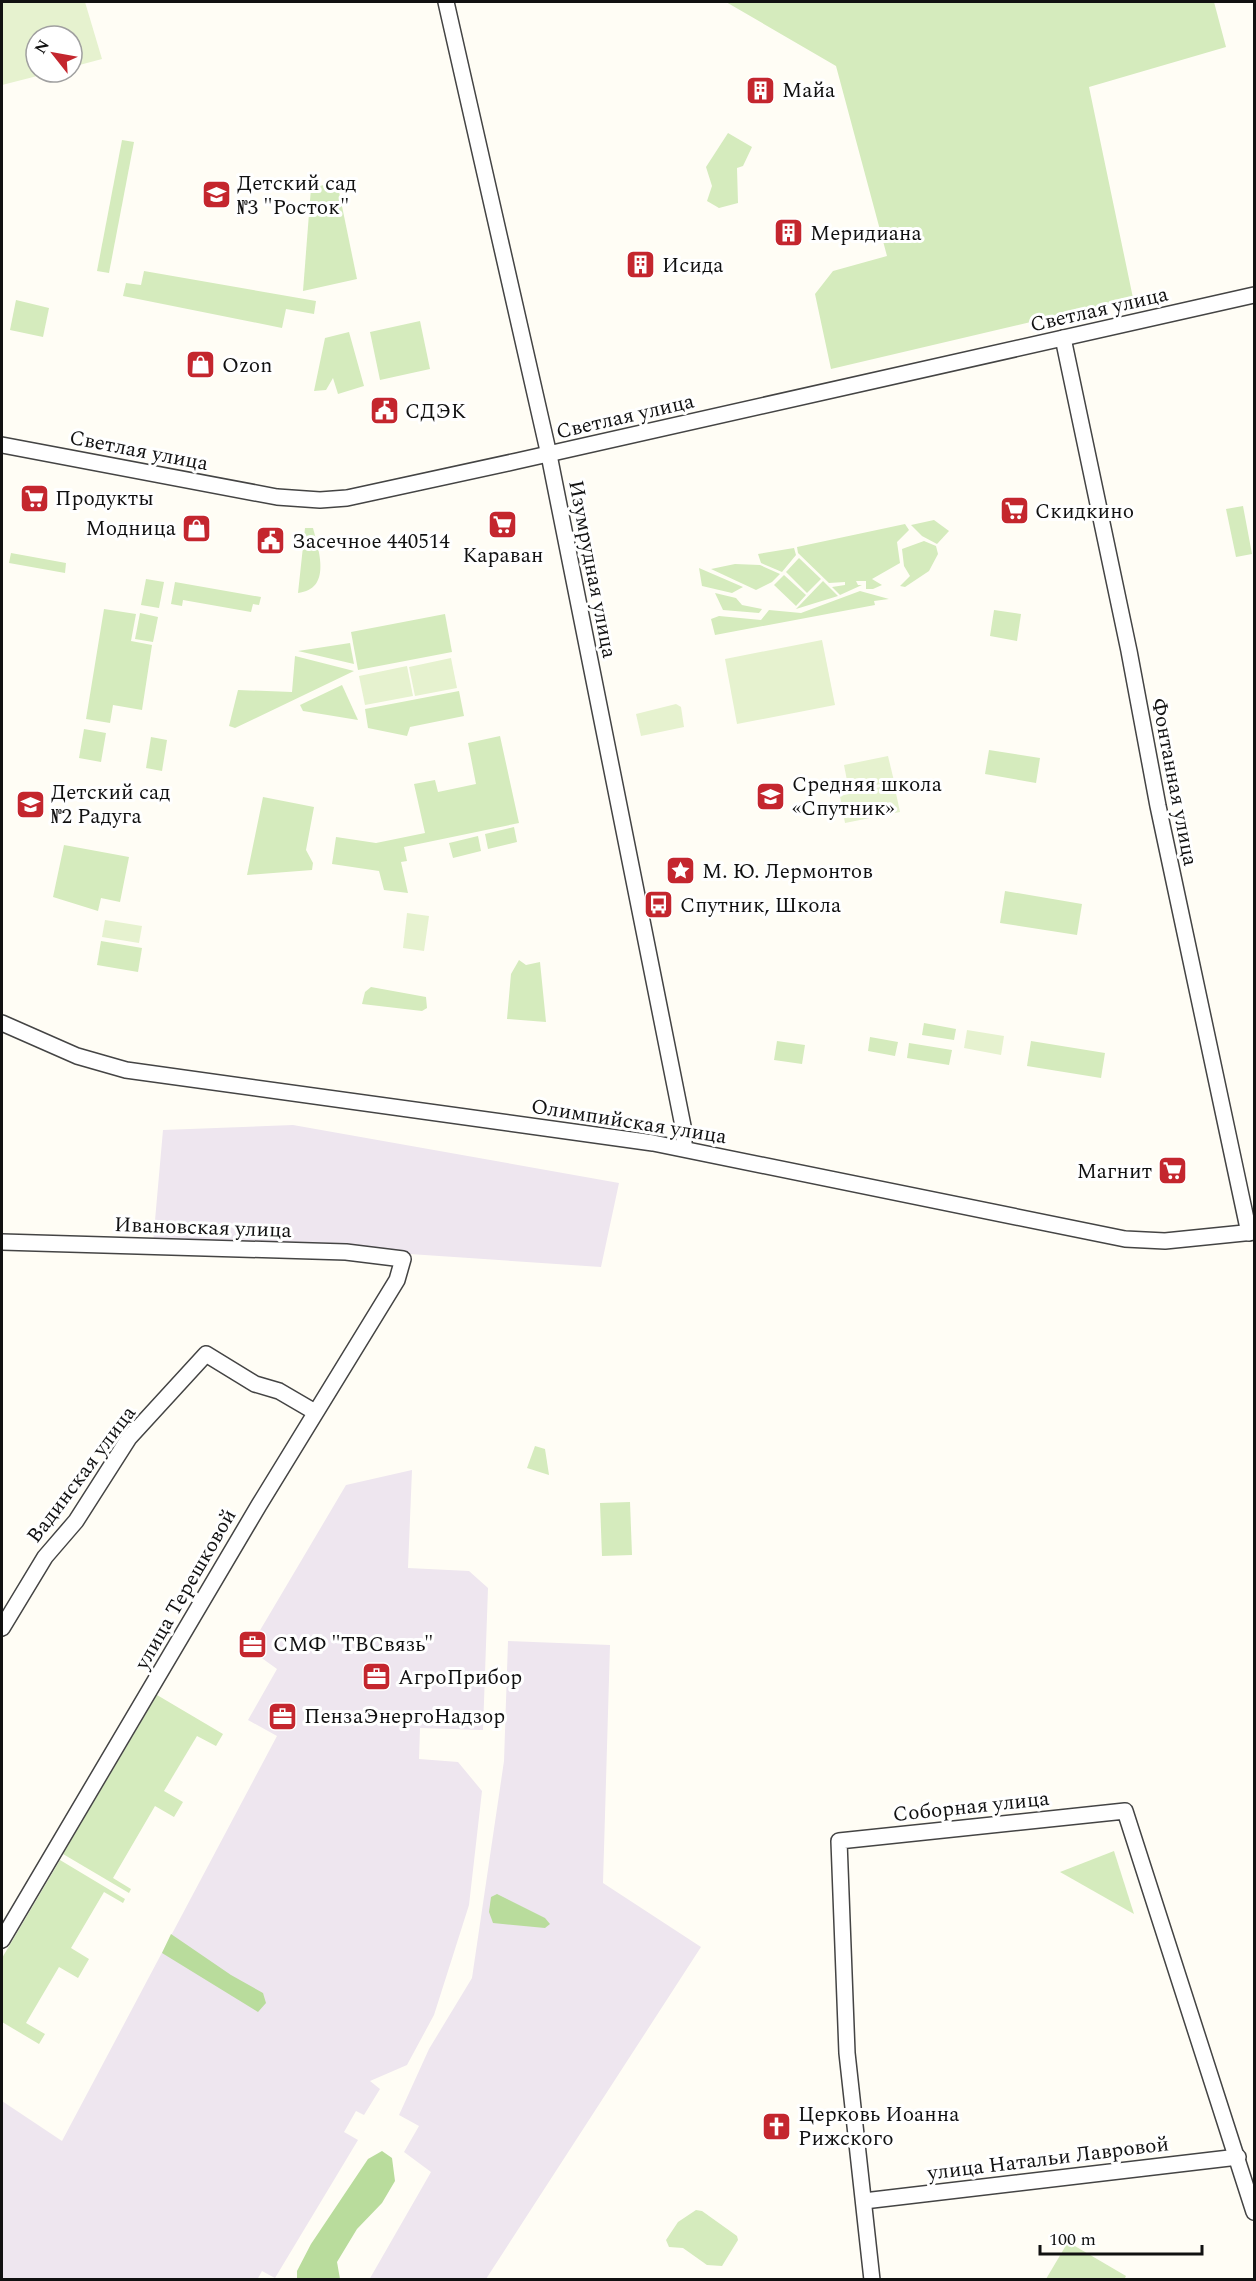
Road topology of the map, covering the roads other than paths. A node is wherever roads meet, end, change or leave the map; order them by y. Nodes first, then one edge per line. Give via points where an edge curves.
1 (446, 2) edge
2 (1254, 296) edge
3 (1063, 338) junction
4 (2, 445) edge
5 (549, 455) junction
6 (2, 1023) edge
7 (684, 1148) junction
8 (1252, 1232) edge
9 (2, 1242) edge
10 (403, 1259) joint
11 (315, 1412) junction
12 (2, 1628) edge
13 (2, 1940) edge
14 (1238, 2157) junction
15 (864, 2201) junction
16 (1254, 2212) edge
17 (872, 2280) edge

1 - 5 street, Изумрудная улица
2 - 3 street, Светлая улица
3 - 5 street, Светлая улица
3 - 8 street, Фонтанная улица via 1158,806
4 - 5 street, Светлая улица via 303,500 347,498
5 - 7 street, Изумрудная улица via 663,1023
6 - 7 street, Олимпийская улица via 100,1065 126,1070
7 - 8 street, Олимпийская улица via 1125,1239 1165,1241
9 - 10 street, Ивановская улица via 346,1252
10 - 11 street, улица Терешковой via 397,1280
11 - 12 street, Вадинская улица via 279,1391 255,1384 206,1354 129,1438 76,1521 45,1557
11 - 13 street, улица Терешковой
14 - 15 street, улица Натальи Лавровой
14 - 15 street, Соборная улица via 1125,1811 839,1841 847,2053
14 - 16 street, Соборная улица
15 - 17 street, Соборная улица

